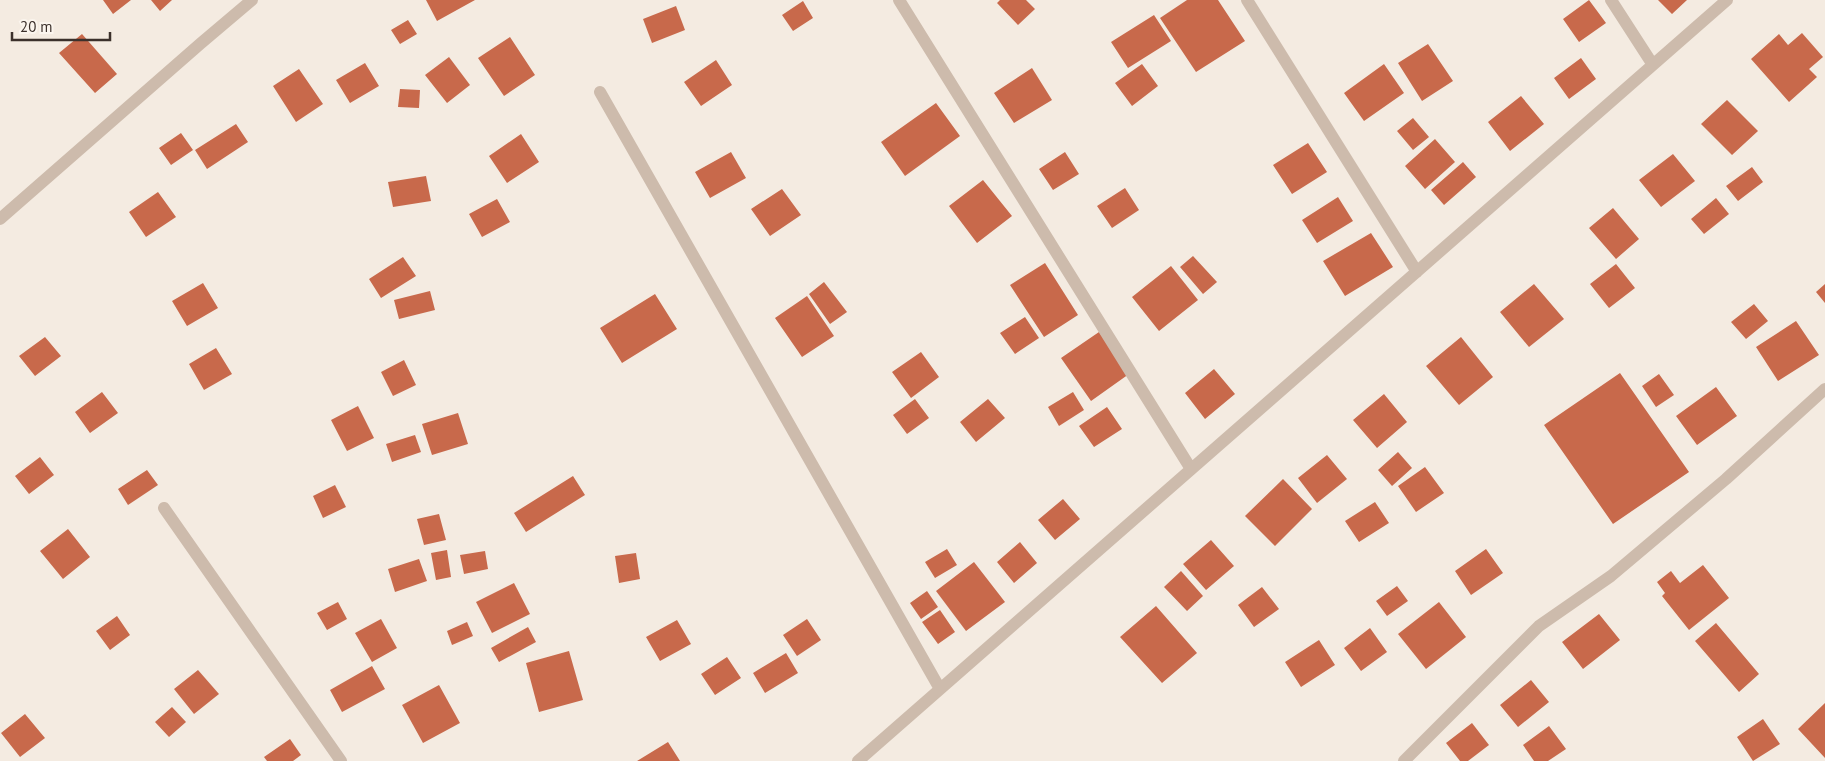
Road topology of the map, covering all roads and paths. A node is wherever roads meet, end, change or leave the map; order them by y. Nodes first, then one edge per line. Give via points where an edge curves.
1 (252, 0) edge
2 (899, 0) edge
3 (1247, 0) edge
4 (1611, 0) edge
5 (1727, 0) edge
6 (1653, 65) junction
7 (600, 92) dead end
8 (0, 219) edge
9 (1417, 272) junction
10 (1825, 389) edge
11 (1192, 469) junction
12 (164, 508) dead end
13 (940, 689) junction
14 (341, 761) edge
15 (858, 761) edge
16 (1404, 761) edge

1 - 8 street
2 - 11 street
3 - 9 street
4 - 6 street
5 - 6 street
6 - 9 street
7 - 13 street
9 - 11 street
10 - 16 street via 1726,479 1611,576 1539,626
11 - 13 street
12 - 14 street
13 - 15 street

